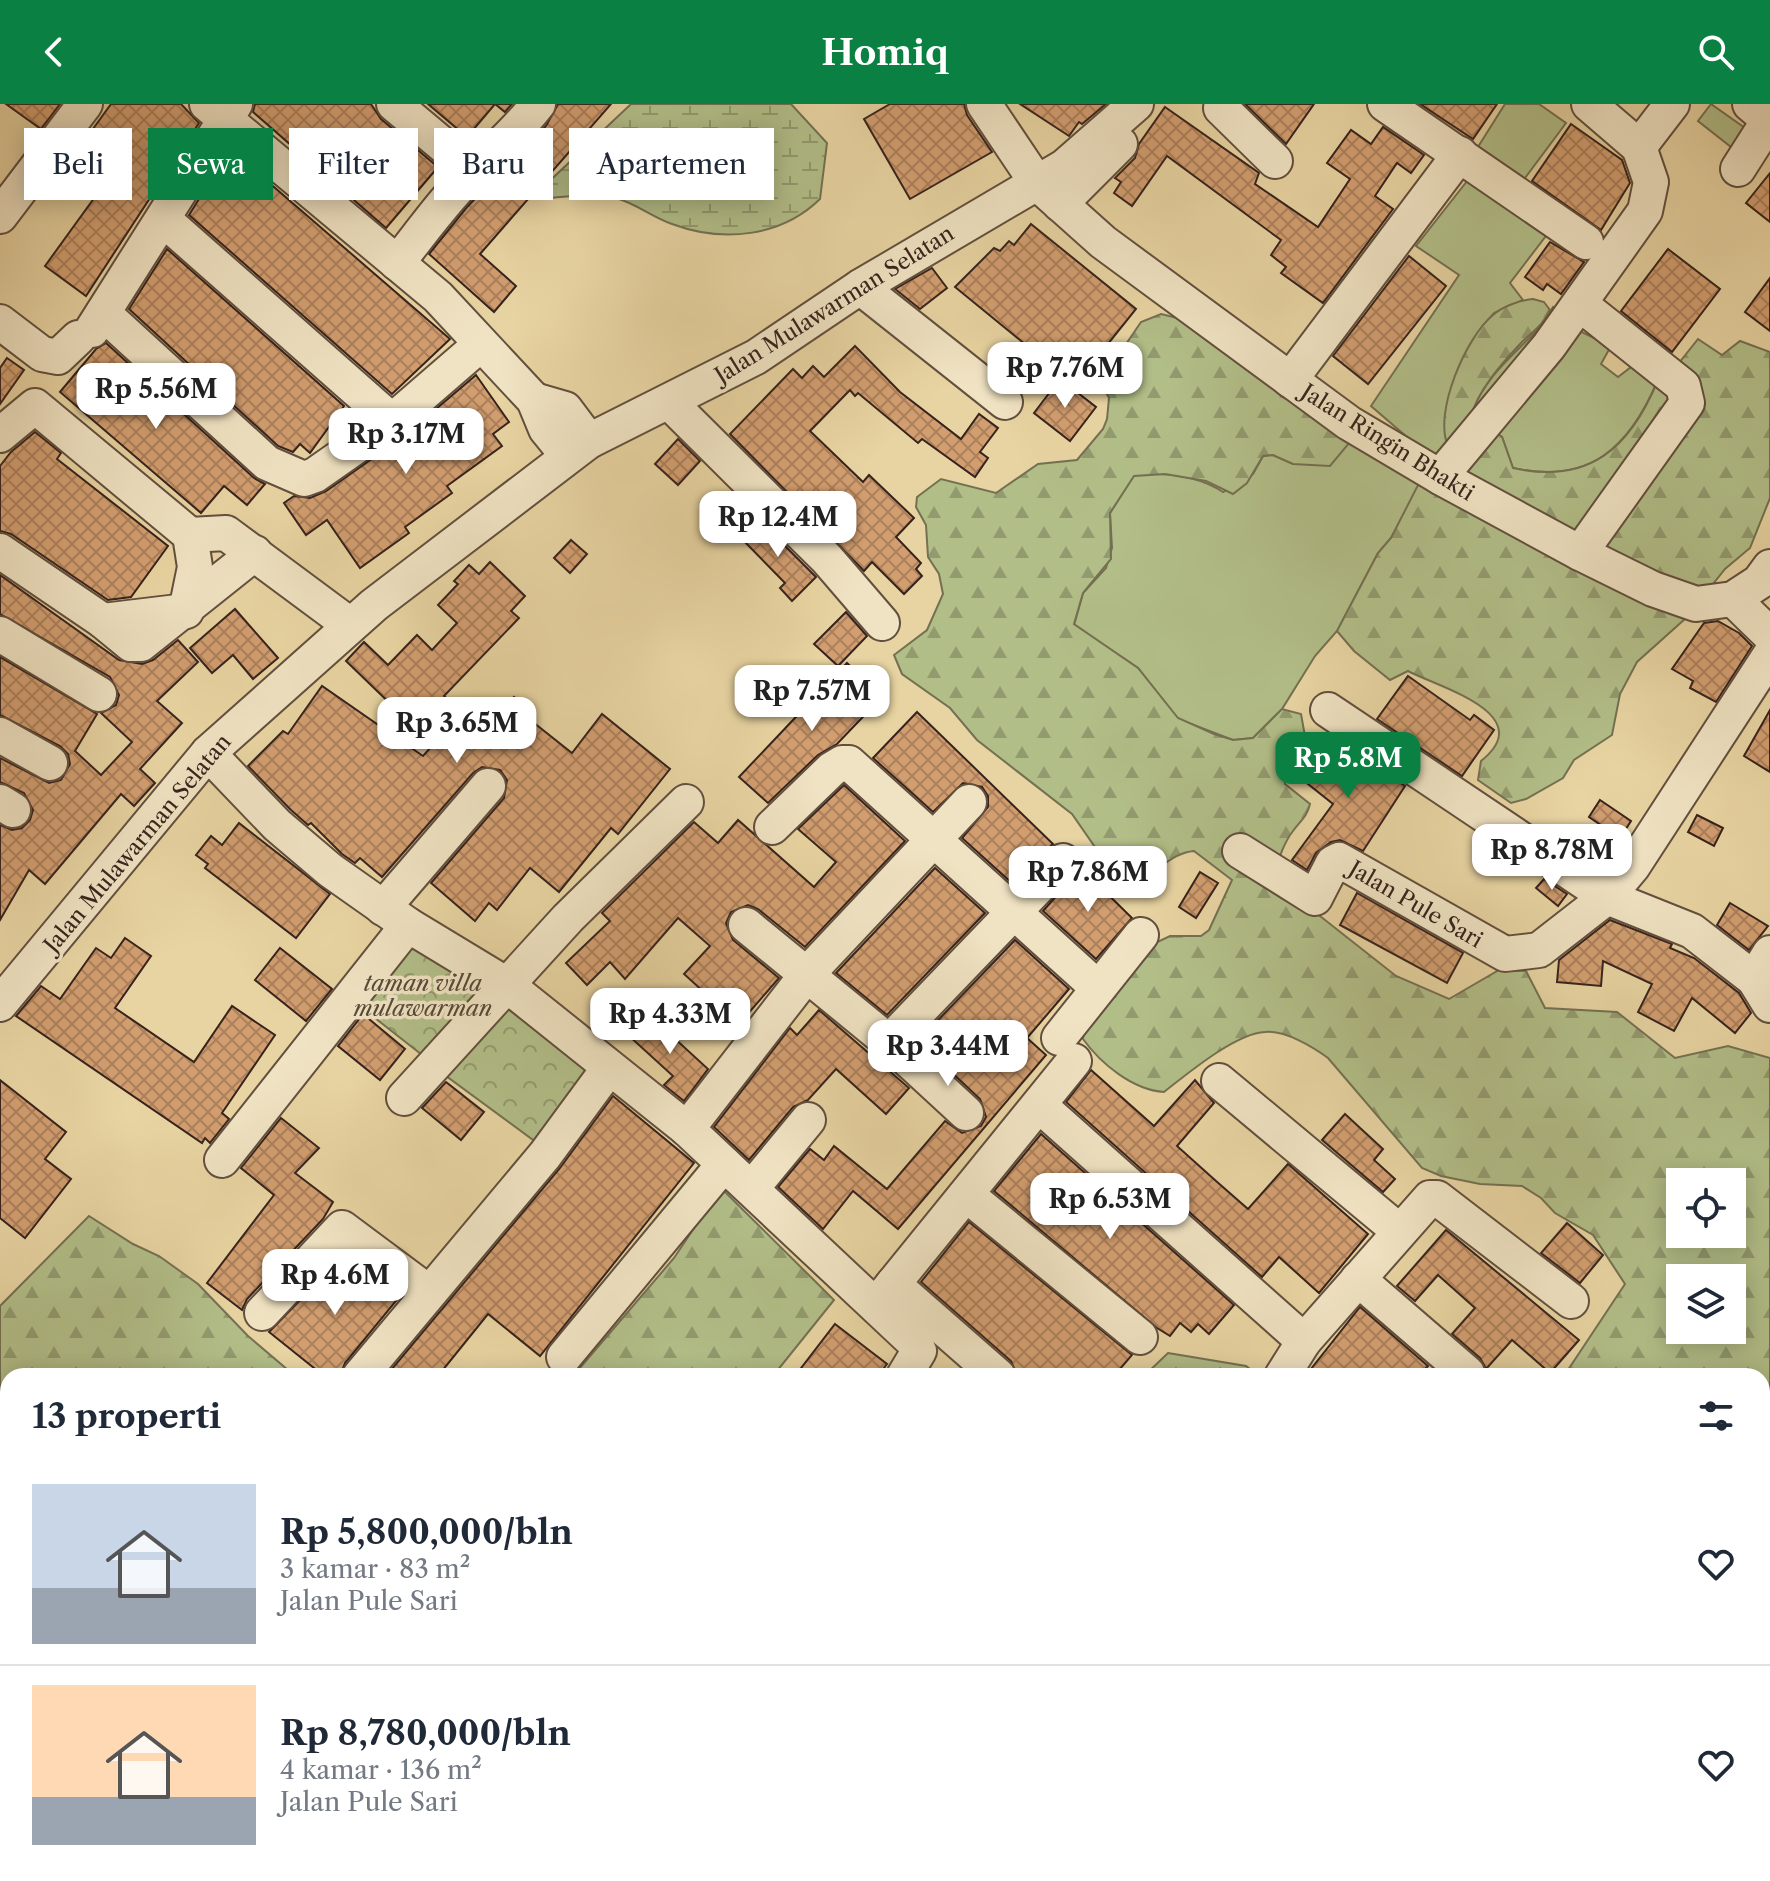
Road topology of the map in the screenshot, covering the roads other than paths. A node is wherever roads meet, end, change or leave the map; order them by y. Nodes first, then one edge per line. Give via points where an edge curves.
1 (85, 104) edge
2 (394, 104) edge
3 (538, 104) edge
4 (984, 104) edge
5 (1136, 104) edge
6 (1160, 104) edge
7 (1385, 104) edge
8 (1589, 104) edge
9 (1672, 104) edge
10 (1750, 104) edge
11 (1219, 105) edge
12 (222, 109) edge
13 (518, 128) edge
14 (434, 138) edge
15 (1639, 147) junction
16 (1460, 154) junction
17 (1275, 161) dead end
18 (1738, 169) dead end
19 (1048, 194) junction
20 (446, 200) edge
21 (0, 216) edge
22 (163, 219) junction
23 (1586, 242) dead end
24 (397, 263) junction
25 (860, 287) junction
26 (1580, 304) junction
27 (0, 322) edge
28 (90, 327) junction
29 (481, 344) junction
30 (1290, 380) junction
31 (669, 402) junction
32 (1005, 402) dead end
33 (392, 421) junction
34 (0, 435) edge
35 (579, 448) junction
36 (1440, 477) junction
37 (190, 535) junction
38 (0, 551) edge
39 (255, 553) junction
40 (1580, 553) junction
41 (1770, 567) edge
42 (1733, 599) junction
43 (186, 611) junction
44 (882, 623) dead end
45 (350, 625) junction
46 (0, 634) edge
47 (1770, 635) edge
48 (1770, 655) edge
49 (99, 694) dead end
50 (1328, 710) dead end
51 (0, 735) edge
52 (208, 753) junction
53 (50, 763) dead end
54 (488, 786) dead end
55 (686, 802) dead end
56 (969, 802) dead end
57 (772, 827) dead end
58 (932, 839) junction
59 (1240, 851) dead end
60 (1063, 861) dead end
61 (1607, 897) junction
62 (1012, 911) junction
63 (396, 917) junction
64 (746, 925) dead end
65 (1141, 935) dead end
66 (808, 973) junction
67 (1765, 979) edge
68 (507, 985) junction
69 (1098, 988) junction
70 (0, 1004) edge
71 (889, 1042) junction
72 (609, 1068) junction
73 (1219, 1081) dead end
74 (404, 1098) dead end
75 (1039, 1105) junction
76 (966, 1113) dead end
77 (808, 1120) dead end
78 (687, 1129) junction
79 (222, 1160) dead end
80 (724, 1164) junction
81 (752, 1188) junction
82 (967, 1195) junction
83 (1399, 1231) junction
84 (1358, 1279) junction
85 (428, 1292) junction
86 (885, 1294) junction
87 (1571, 1301) dead end
88 (262, 1313) dead end
89 (1140, 1337) dead end
90 (1304, 1341) junction
91 (564, 1357) dead end
92 (366, 1368) edge
93 (909, 1368) edge
94 (987, 1368) edge
95 (1287, 1368) edge
96 (1461, 1368) edge

1 - 21 street
2 - 14 street
3 - 13 street
4 - 19 street, Jalan Ringin Bhakti
5 - 19 street via 1064,167
6 - 19 street
7 - 16 street
8 - 15 street
9 - 15 street
10 - 18 street via 1766,125
11 - 17 street
12 - 22 street
12 - 24 street
15 - 26 street via 1651,182 1645,211
16 - 23 street
16 - 30 street
19 - 25 street, Jalan Mulawarman Selatan
19 - 30 street, Jalan Ringin Bhakti via 1137,268
20 - 24 street
22 - 28 street
22 - 33 street
24 - 29 street
25 - 31 street, Jalan Mulawarman Selatan via 756,357
25 - 32 street
26 - 36 street
26 - 40 street via 1688,394 1687,403
27 - 28 street via 47,357 58,357
28 - 33 street via 267,463 290,475 315,475
29 - 33 street
29 - 35 street via 534,400 546,429
30 - 36 street, Jalan Ringin Bhakti via 1349,423
31 - 35 street, Jalan Mulawarman Selatan
31 - 44 street via 827,559
34 - 37 street via 35,406
35 - 45 street, Jalan Mulawarman Selatan
36 - 40 street, Jalan Ringin Bhakti
37 - 39 street via 226,533
37 - 43 street via 195,567
38 - 43 street via 103,621
39 - 43 street
39 - 45 street
40 - 42 street, Jalan Ringin Bhakti via 1673,598 1696,604
41 - 42 street via 1759,582
42 - 47 street
45 - 52 street, Jalan Mulawarman Selatan
46 - 49 street
48 - 61 street, Jalan Pule Sari via 1633,866
50 - 61 street
51 - 53 street
52 - 63 street via 277,825
52 - 70 street, Jalan Mulawarman Selatan
54 - 63 street
55 - 68 street
56 - 58 street
57 - 58 street via 842,763 856,768
58 - 62 street
58 - 66 street
59 - 61 street, Jalan Pule Sari via 1315,898 1339,860 1505,954 1539,950
60 - 62 street
61 - 67 street via 1692,931
62 - 69 street
62 - 71 street
63 - 68 street
63 - 79 street
64 - 66 street
65 - 69 street
66 - 71 street
66 - 78 street
68 - 72 street
68 - 74 street
69 - 75 street
71 - 76 street
72 - 78 street
72 - 85 street via 545,1155
73 - 83 street
75 - 82 street
75 - 90 street
77 - 81 street
78 - 80 street
80 - 81 street
80 - 91 street
81 - 86 street
82 - 86 street
82 - 89 street
83 - 84 street
83 - 87 street via 1424,1200 1437,1198
84 - 90 street
84 - 96 street
85 - 88 street via 342,1228
85 - 92 street
86 - 93 street via 919,1351
86 - 94 street
90 - 95 street

